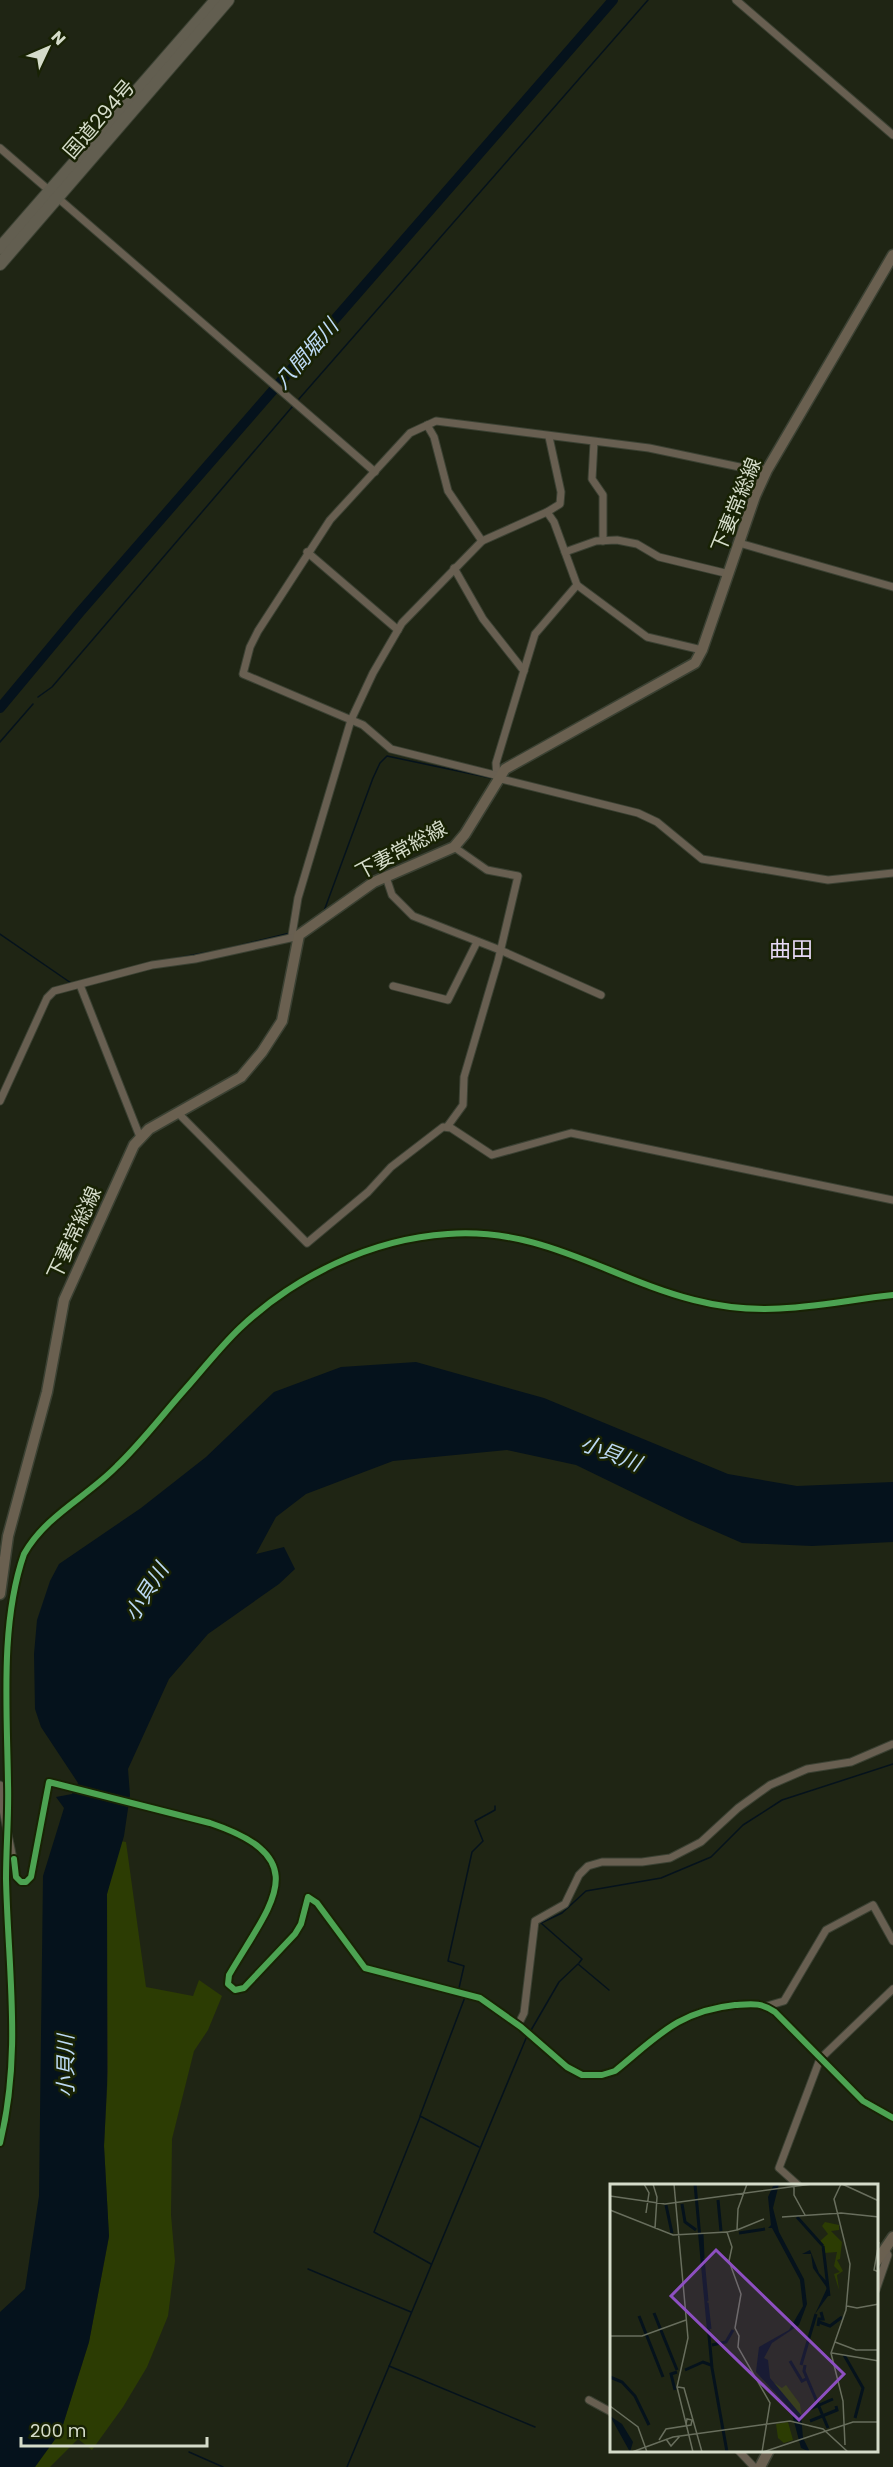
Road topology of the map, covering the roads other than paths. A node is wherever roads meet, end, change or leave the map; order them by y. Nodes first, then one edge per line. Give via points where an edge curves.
1 (216, 0) edge
2 (228, 0) edge
3 (736, 0) edge
4 (893, 135) edge
5 (0, 148) edge
6 (54, 194) junction
7 (0, 248) edge
8 (893, 255) edge
9 (0, 264) edge
10 (426, 425) junction
11 (549, 437) junction
12 (594, 442) junction
13 (767, 470) junction
14 (375, 472) junction
15 (547, 512) junction
16 (482, 541) junction
17 (603, 541) junction
18 (739, 543) junction
19 (307, 552) junction
20 (565, 552) junction
21 (454, 568) junction
22 (729, 574) junction
23 (577, 585) junction
24 (893, 587) edge
25 (398, 630) junction
26 (702, 650) junction
27 (524, 671) junction
28 (351, 720) junction
29 (496, 776) junction
30 (454, 847) junction
31 (893, 873) edge
32 (386, 877) junction
33 (295, 937) junction
34 (477, 942) junction
35 (500, 950) junction
36 (80, 985) junction
37 (393, 986) dead end
38 (601, 995) dead end
39 (0, 1101) edge
40 (178, 1113) junction
41 (447, 1127) junction
42 (140, 1137) junction
43 (893, 1200) edge
44 (3, 1554) edge
45 (0, 1594) edge
46 (893, 1744) edge
47 (0, 1785) edge
48 (893, 1941) edge
49 (893, 1989) edge
50 (767, 2006) junction
51 (518, 2025) junction
52 (820, 2059) junction
53 (893, 2118) edge
54 (797, 2184) edge
55 (893, 2237) edge
56 (885, 2249) junction
57 (878, 2259) edge
58 (878, 2284) edge
59 (589, 2400) dead end
60 (610, 2411) edge
61 (744, 2452) edge
62 (768, 2452) edge
63 (754, 2467) edge
64 (760, 2467) edge

1 - 6 highway, 国道294号
2 - 6 highway, 国道294号
3 - 4 street
5 - 6 street
6 - 7 highway, 国道294号
6 - 9 highway, 国道294号
6 - 14 street
8 - 13 main road, 下妻常総線
10 - 11 street via 436,421
10 - 14 street via 410,433
10 - 16 street via 434,438 448,491
11 - 12 street
11 - 15 street via 561,492 560,504
12 - 13 street
12 - 17 street via 592,479 603,495
13 - 18 main road, 下妻常総線
14 - 19 street via 330,520
15 - 16 street
15 - 20 street
16 - 21 street
17 - 20 street
17 - 22 street via 637,544 659,557
18 - 22 main road, 下妻常総線
18 - 24 street
19 - 25 street
19 - 28 street via 258,631 243,674
20 - 23 street
21 - 25 street
21 - 27 street via 483,619
22 - 26 main road, 下妻常総線
23 - 26 street via 647,638
23 - 27 street via 536,634
25 - 28 street
26 - 29 main road, 下妻常総線 via 695,663 682,672
27 - 29 street via 496,763
28 - 29 street via 391,749
28 - 33 street via 298,898
29 - 30 main road, 下妻常総線
29 - 31 street via 638,813 657,822 702,859 828,879
30 - 32 main road, 下妻常総線
30 - 35 street via 487,870 518,876
32 - 33 main road, 下妻常総線
32 - 34 street via 392,895 413,916
33 - 36 street via 152,965
33 - 40 main road, 下妻常総線 via 287,1005 276,1033 241,1077
34 - 35 street
34 - 37 street via 448,1000
35 - 38 street
35 - 41 street via 464,1077 463,1104
36 - 39 street via 61,988 47,998
36 - 42 street
40 - 41 street via 307,1243 368,1192 391,1167
40 - 42 main road, 下妻常総線
41 - 43 street via 492,1155 571,1133
42 - 44 main road, 下妻常総線 via 64,1300 46,1392
44 - 45 main road, 下妻常総線
46 - 51 street via 851,1762 807,1769 770,1785 701,1842 670,1858 588,1866 579,1875 565,1904 535,1921 524,2013
47 - 51 street via 3,1819 13,1849 16,1877 21,1882 31,1877 49,1782 233,1831 258,1845 274,1865 277,1886 230,1975 228,1984 232,1988 243,1988 295,1934 308,1897 317,1903 365,1968 480,1998
48 - 50 street via 873,1905 838,1922 826,1930 784,2001
49 - 52 street
50 - 51 street via 758,2003 714,2007 679,2019 615,2071 602,2075 582,2075 567,2067
50 - 52 street
52 - 53 street via 863,2102
52 - 54 street via 779,2168
55 - 56 main road
56 - 57 main road
56 - 58 street via 888,2255
59 - 60 street
61 - 63 street
62 - 64 main road

